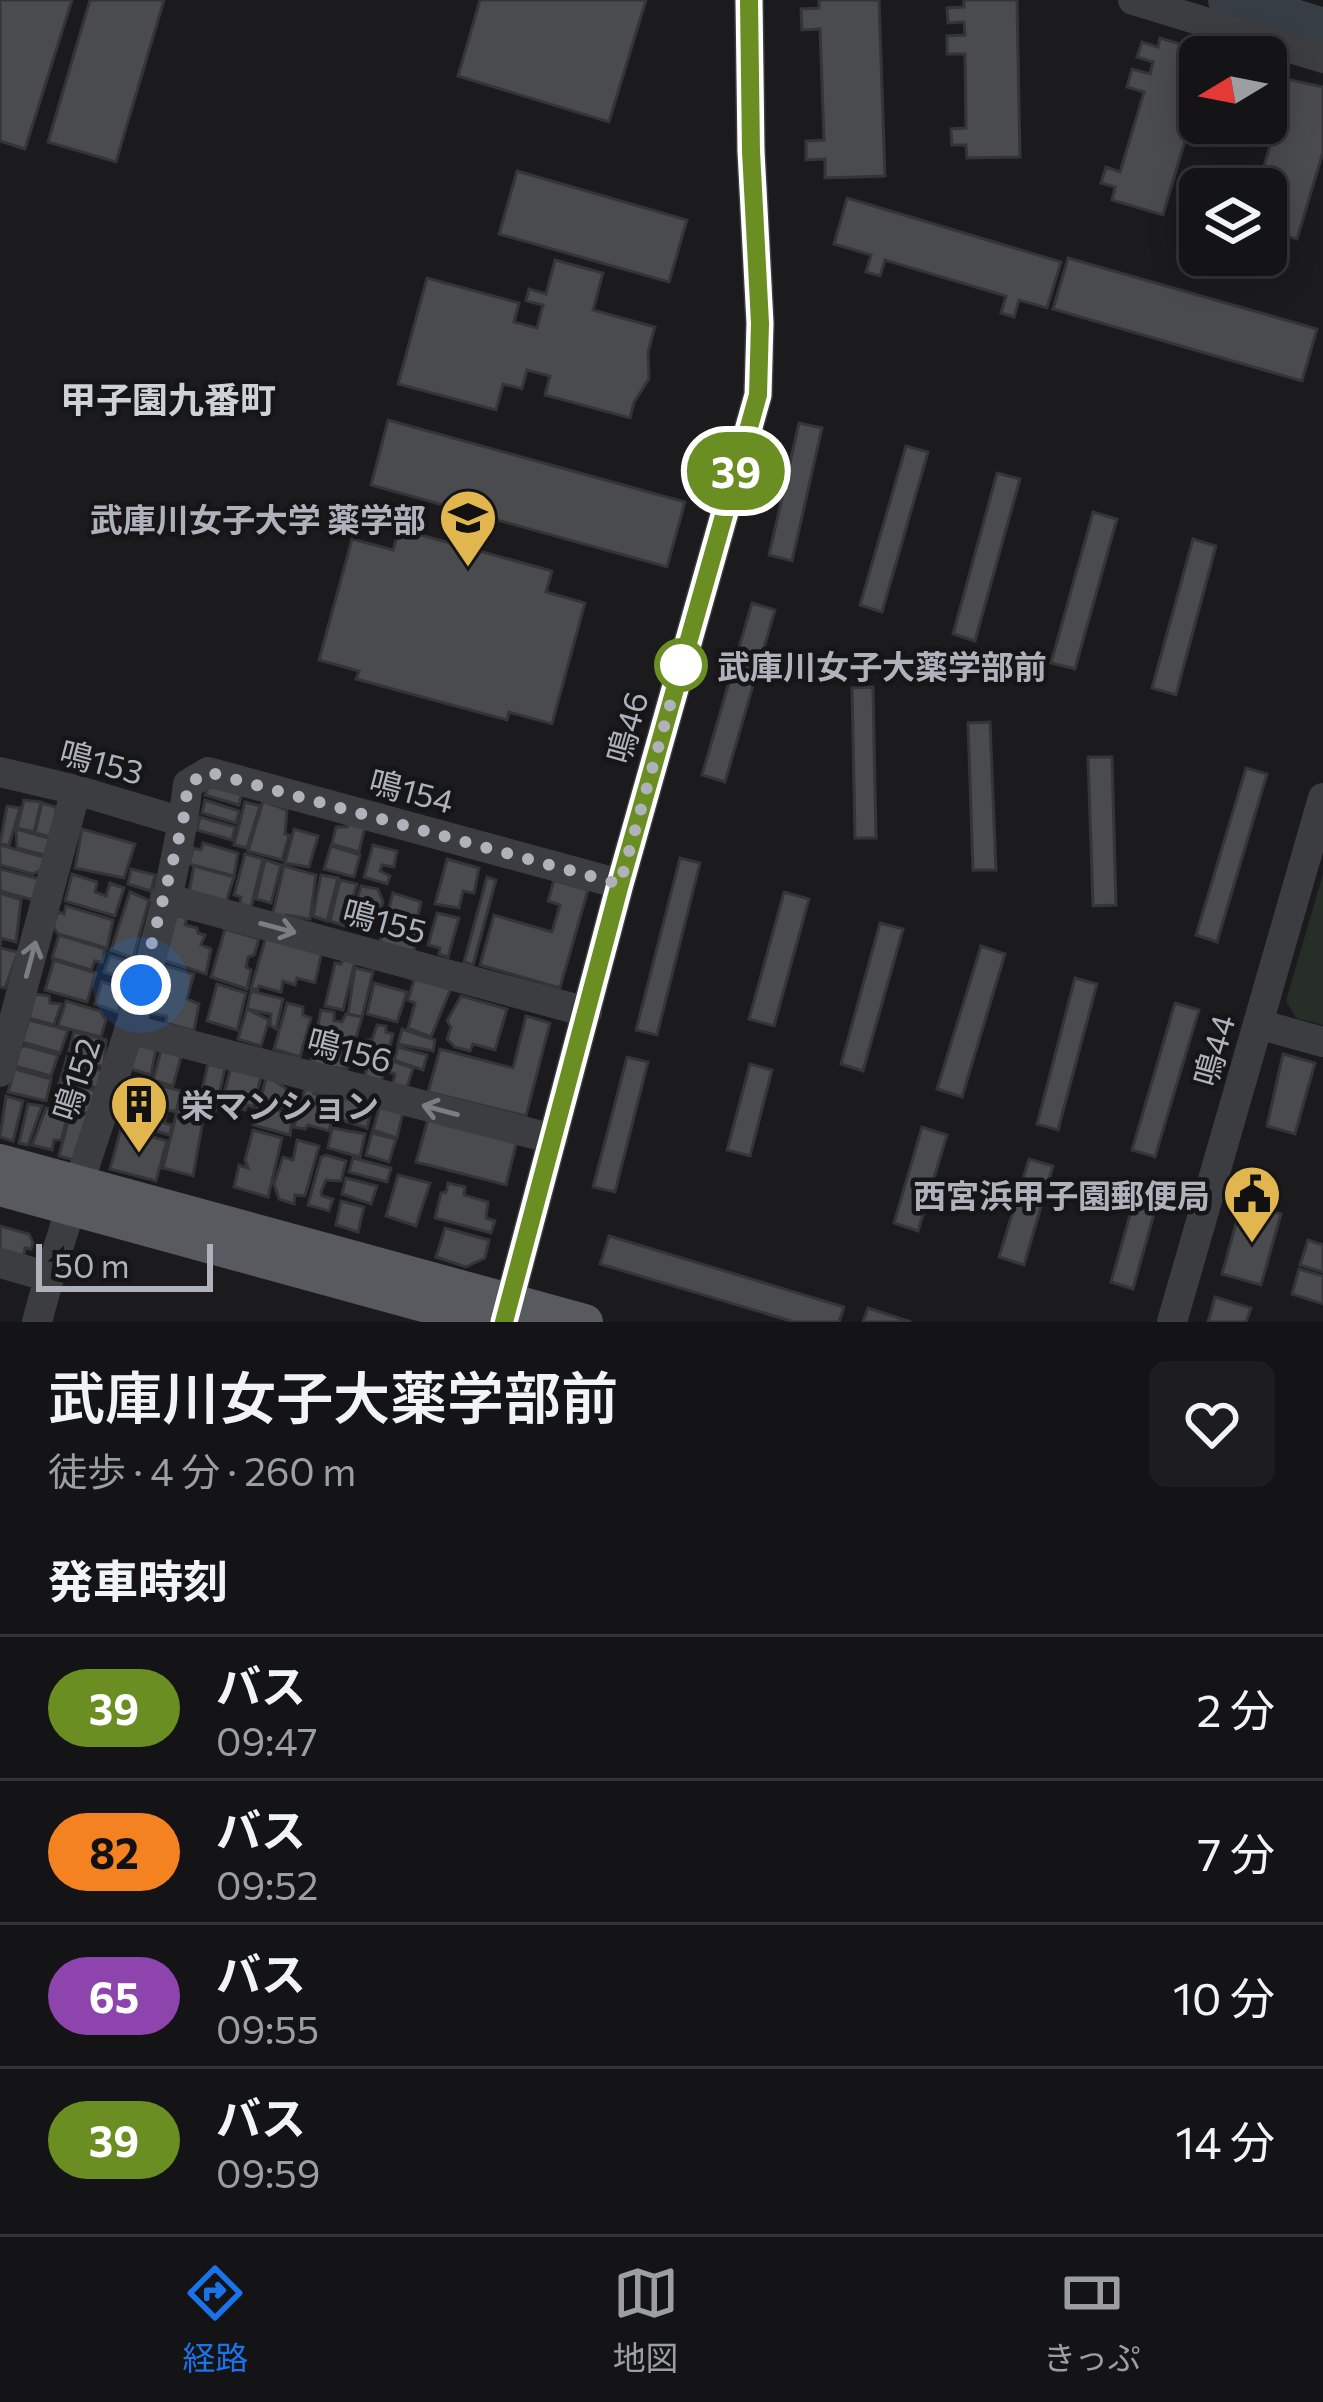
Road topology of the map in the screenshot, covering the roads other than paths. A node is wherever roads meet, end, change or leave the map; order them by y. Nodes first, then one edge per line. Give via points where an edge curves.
1 (749, 0) edge
2 (1133, 0) edge
3 (1323, 58) edge
4 (0, 772) edge
5 (188, 784) joint
6 (76, 790) junction
7 (1323, 798) edge
8 (183, 822) junction
9 (620, 884) junction
10 (165, 898) junction
11 (587, 1012) junction
12 (1258, 1024) junction
13 (129, 1029) junction
14 (1323, 1042) edge
15 (0, 1072) edge
16 (553, 1139) junction
17 (0, 1162) edge
18 (0, 1188) edge
19 (76, 1196) junction
20 (0, 1263) edge
21 (49, 1277) junction
22 (501, 1315) edge
23 (37, 1322) edge
24 (585, 1322) edge
25 (1172, 1322) edge

1 - 9 street, 鳴46 via 758,395
2 - 3 street
4 - 6 street, 鳴153
5 - 8 street, 鳴152
5 - 9 street, 鳴154 via 208,772
6 - 8 street, 鳴153
15 -> 6 street
7 - 12 street, 鳴44
8 - 10 street, 鳴152
9 - 11 street, 鳴46
10 -> 11 street, 鳴155
10 - 13 street, 鳴152
11 - 16 street, 鳴46
12 - 14 street
12 - 25 street, 鳴44
16 -> 13 street, 鳴156
13 - 19 street, 鳴152
16 - 22 street, 鳴46
17 - 19 main road
18 - 19 main road
19 - 21 street, 鳴152
19 - 22 main road
20 - 21 street
21 - 23 street, 鳴152
22 - 24 main road

